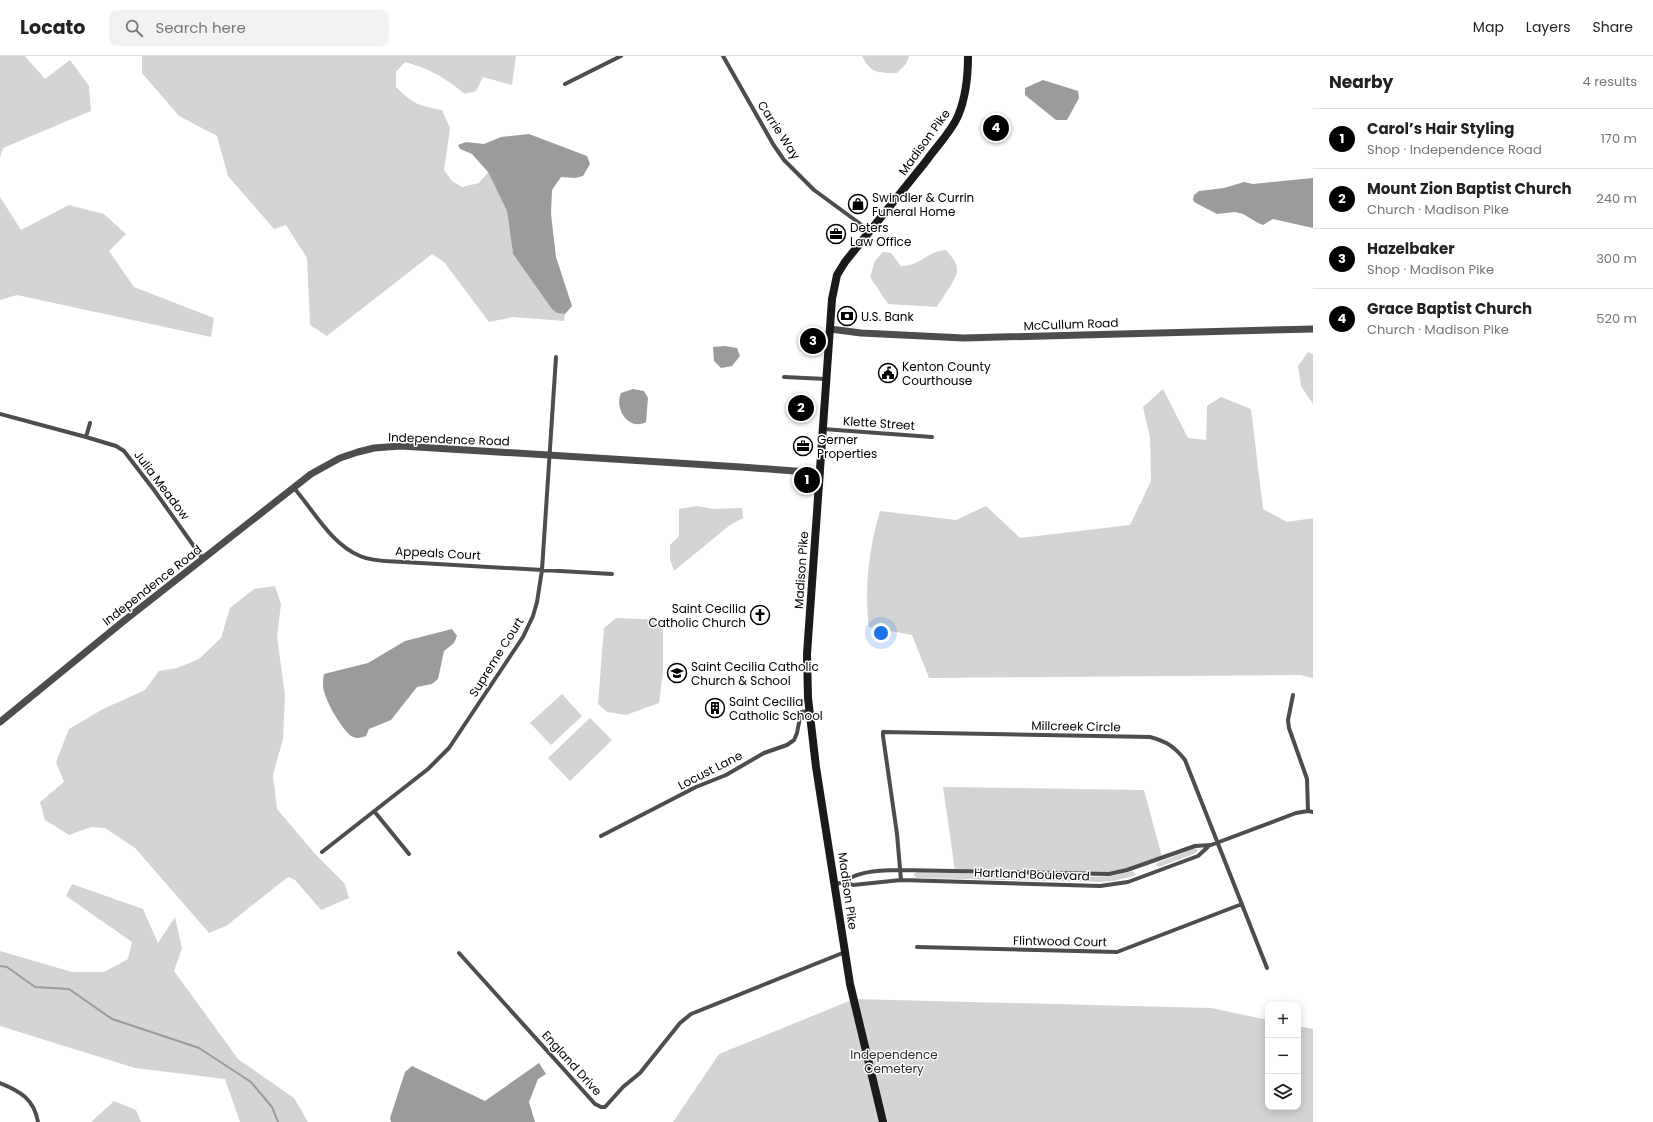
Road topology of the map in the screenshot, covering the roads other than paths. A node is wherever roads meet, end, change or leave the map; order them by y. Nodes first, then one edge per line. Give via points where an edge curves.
1 (621, 56) edge
2 (723, 56) edge
3 (968, 56) edge
4 (565, 84) dead end
5 (870, 231) junction
6 (830, 329) junction
7 (1313, 329) edge
8 (556, 357) dead end
9 (784, 377) dead end
10 (826, 379) junction
11 (0, 414) edge
12 (90, 423) dead end
13 (823, 428) junction
14 (86, 437) junction
15 (932, 437) dead end
16 (549, 455) junction
17 (820, 473) junction
18 (294, 488) junction
19 (203, 559) junction
20 (542, 570) junction
21 (612, 574) dead end
22 (1293, 695) dead end
23 (809, 711) junction
24 (0, 722) edge
25 (374, 811) junction
26 (1311, 812) edge
27 (601, 836) dead end
28 (1218, 843) junction
29 (1211, 845) junction
30 (322, 852) dead end
31 (410, 854) dead end
32 (900, 870) junction
33 (901, 880) junction
34 (845, 882) junction
35 (835, 884) junction
36 (1242, 904) junction
37 (916, 947) dead end
38 (845, 952) junction
39 (459, 953) dead end
40 (1267, 968) dead end
41 (0, 1083) edge
42 (38, 1122) edge
43 (883, 1122) edge

1 - 4 street
2 - 5 street, Carrie Way via 784,160 814,190
3 - 5 main road, Madison Pike via 968,81 958,117
5 - 6 main road, Madison Pike via 837,275
6 - 7 street, McCullum Road via 964,338
6 - 10 main road, Madison Pike
8 - 16 street, Supreme Court
9 - 10 street
10 - 13 main road, Madison Pike
11 - 14 street, Julia Meadow
12 - 14 street
13 - 15 street, Klette Street
13 - 17 main road, Madison Pike
14 - 19 street, Julia Meadow via 124,451
16 - 17 street, Independence Road
16 - 18 street, Independence Road via 412,447 374,448 340,458 311,474
16 - 20 street, Supreme Court
17 - 23 main road, Madison Pike via 807,654
18 - 19 street, Independence Road
18 - 20 street, Appeals Court via 344,547 361,557
19 - 24 street, Independence Road
20 - 21 street, Appeals Court
20 - 25 street, Supreme Court via 537,602 523,637 449,748
22 - 26 street via 1289,728 1307,779
23 - 27 street, Locust Lane via 801,712 797,733 787,746 764,753 726,775 696,787
23 - 35 main road, Madison Pike
25 - 30 street, Supreme Court
25 - 31 street
26 - 28 street, Hartland Boulevard via 1296,813 1274,820
28 - 29 street, Hartland Boulevard
28 - 32 street, Millcreek Circle via 1185,760 1178,751 1159,739 883,732
28 - 36 street, Millcreek Circle
29 - 32 street, Hartland Boulevard via 1195,846 1109,874
29 - 33 street, Hartland Boulevard via 1198,856 1115,885
32 - 33 street, Millcreek Circle
32 - 34 street, Hartland Boulevard via 885,870 850,877
33 - 34 street, Hartland Boulevard via 853,885
34 - 35 street, Hartland Boulevard
35 - 38 main road, Madison Pike
36 - 37 street, Flintwood Court via 1117,952
36 - 40 street, Millcreek Circle
38 - 39 street, England Drive via 691,1014 680,1023 640,1074 623,1087 605,1107 596,1104
38 - 43 main road, Madison Pike via 851,989
41 - 42 street via 14,1088 27,1098 32,1104

